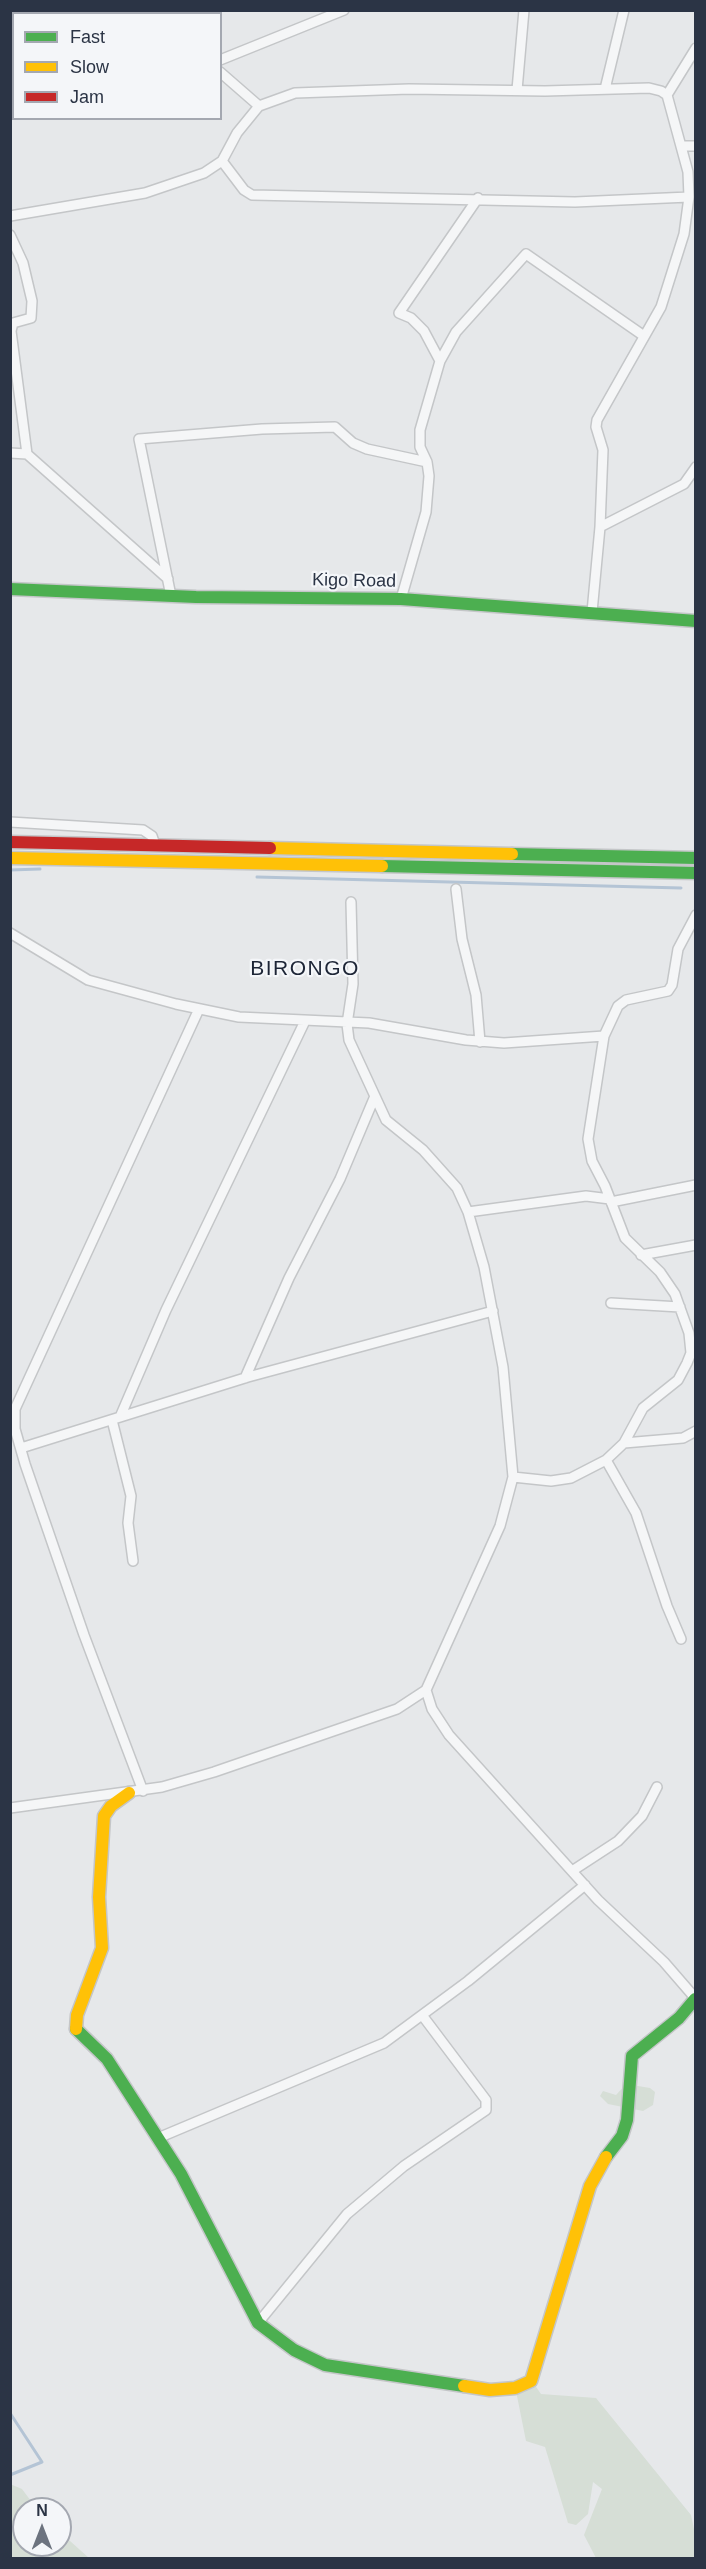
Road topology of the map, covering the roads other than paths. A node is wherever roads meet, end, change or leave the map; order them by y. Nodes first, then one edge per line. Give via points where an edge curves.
1 (344, 10) edge
2 (524, 10) edge
3 (624, 10) edge
4 (696, 48) edge
5 (222, 59) edge
6 (222, 74) edge
7 (605, 89) junction
8 (517, 90) junction
9 (667, 95) junction
10 (259, 106) junction
11 (682, 146) junction
12 (696, 146) edge
13 (222, 161) junction
14 (689, 197) junction
15 (478, 198) junction
16 (10, 216) edge
17 (10, 235) edge
18 (644, 336) junction
19 (440, 361) junction
20 (10, 453) edge
21 (27, 454) junction
22 (427, 462) junction
23 (696, 467) edge
24 (600, 527) junction
25 (168, 579) junction
26 (10, 589) edge
27 (171, 596) junction
28 (400, 599) junction
29 (592, 612) junction
30 (696, 621) edge
31 (10, 822) edge
32 (10, 842) edge
33 (155, 845) junction
34 (10, 858) edge
35 (696, 858) edge
36 (696, 873) edge
37 (456, 889) dead end
38 (351, 902) dead end
39 (695, 919) edge
40 (10, 933) edge
41 (199, 1009) junction
42 (305, 1021) junction
43 (347, 1023) junction
44 (604, 1036) junction
45 (480, 1042) junction
46 (375, 1096) junction
47 (696, 1185) edge
48 (610, 1200) junction
49 (468, 1212) junction
50 (696, 1245) edge
51 (641, 1255) junction
52 (611, 1303) dead end
53 (680, 1307) junction
54 (493, 1311) junction
55 (244, 1378) junction
56 (116, 1418) junction
57 (696, 1431) edge
58 (624, 1443) junction
59 (21, 1448) junction
60 (606, 1460) junction
61 (513, 1477) junction
62 (132, 1561) dead end
63 (681, 1639) dead end
64 (426, 1690) junction
65 (657, 1787) dead end
66 (143, 1791) junction
67 (129, 1793) junction
68 (10, 1808) edge
69 (572, 1871) junction
70 (585, 1885) junction
71 (694, 1995) edge
72 (422, 2015) junction
73 (158, 2138) junction
74 (258, 2323) junction

1 - 5 street
2 - 8 street
3 - 7 street
4 - 9 street
6 - 10 street
7 - 8 street
7 - 9 street via 656,89
8 - 10 street via 310,92 280,97
9 - 11 street
10 - 13 street via 237,133
11 - 12 street
11 - 14 street
13 - 15 street via 250,195
13 - 16 street via 189,180 145,193
14 - 15 street via 575,202
14 - 18 street via 684,234 661,307
15 - 19 street via 399,313 424,331
17 - 21 street via 23,263 32,301 31,318 13,323 11,331
18 - 19 street via 526,254 456,332
18 - 24 street via 597,420 603,450
19 - 22 street via 420,430 420,447
20 - 21 street
21 - 25 street
22 - 25 street via 367,449 334,427 139,439
22 - 28 street via 426,512
23 - 24 street via 684,484
24 - 29 street
25 - 27 street
26 - 27 main road, Kigo Road
27 - 28 main road, Kigo Road
28 - 29 main road, Kigo Road
29 - 30 main road, Kigo Road
31 - 33 street via 143,830 152,836
32 - 33 main road
33 - 35 main road
34 - 36 main road
37 - 45 street via 462,939 475,988
38 - 43 street via 352,991
39 - 44 street via 678,949 668,991 627,1000 618,1006
40 - 41 street via 88,980
41 - 42 street via 260,1020
41 - 59 street via 15,1409 15,1430
42 - 43 street
42 - 56 street
43 - 45 street via 400,1027
43 - 46 street via 349,1040
44 - 45 street
44 - 48 street via 588,1139 592,1161
46 - 49 street via 386,1120 446,1173
46 - 55 street via 340,1179
47 - 48 street
48 - 49 street via 586,1196
48 - 51 street via 625,1238
49 - 54 street
50 - 51 street
51 - 53 street via 668,1282
52 - 53 street
53 - 58 street via 691,1344 687,1363 678,1380 643,1408
54 - 55 street
54 - 61 street via 503,1367
55 - 56 street
56 - 59 street
56 - 62 street via 131,1496 128,1523
57 - 58 street via 683,1438
58 - 60 street
59 - 66 street via 84,1635
60 - 61 street via 571,1478 551,1481
60 - 63 street via 636,1513
61 - 64 street via 500,1526
64 - 66 street via 379,1716 214,1772
64 - 69 street via 432,1709 449,1735
65 - 69 street via 642,1816 618,1841
66 - 67 street
67 - 68 street
67 - 73 main road via 104,1816 99,1897 102,1948 75,2028 107,2059
69 - 70 street
70 - 71 street
70 - 72 street
71 - 74 main road via 679,2018 632,2056 627,2120 622,2136 590,2186 531,2381 515,2388 490,2390 325,2365 294,2350
72 - 73 street via 384,2043
72 - 74 street via 486,2100 486,2110 404,2166 347,2214
73 - 74 main road via 181,2174

